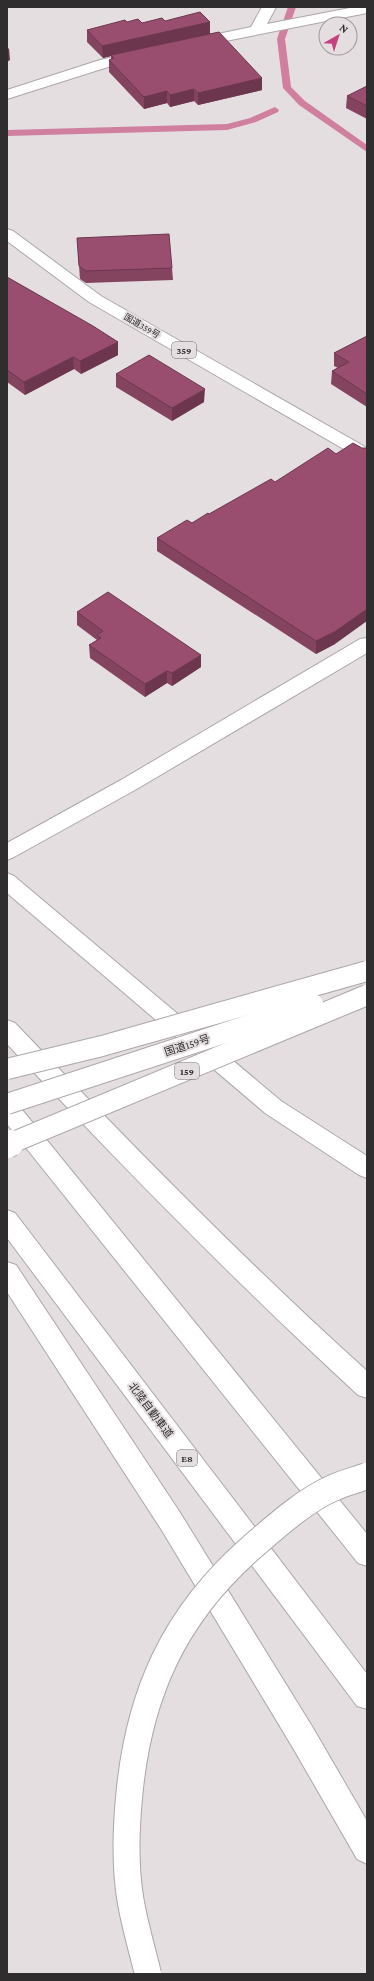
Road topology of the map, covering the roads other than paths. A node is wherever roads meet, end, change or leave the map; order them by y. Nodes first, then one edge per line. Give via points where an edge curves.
1 (269, 7) edge
2 (367, 10) edge
3 (256, 30) junction
4 (181, 46) edge
5 (151, 53) edge
6 (7, 95) edge
7 (7, 234) edge
8 (367, 455) edge
9 (367, 644) edge
10 (7, 852) edge
11 (7, 881) edge
12 (367, 971) edge
13 (367, 986) edge
14 (367, 995) edge
15 (7, 1029) edge
16 (102, 1046) junction
17 (7, 1063) edge
18 (7, 1069) edge
19 (7, 1106) edge
20 (7, 1145) edge
21 (367, 1168) edge
22 (7, 1220) edge
23 (7, 1272) edge
24 (367, 1387) edge
25 (367, 1476) edge
26 (367, 1554) edge
27 (367, 1696) edge
28 (367, 1849) edge
29 (148, 1974) edge

1 - 3 main road
2 - 3 main road
3 - 4 main road
5 - 6 main road via 105,63
7 - 8 main road, 国道359号 / 359 via 95,299
9 - 10 main road via 128,785
11 - 21 main road via 273,1107
12 - 16 main road, 国道159号, bridge
13 - 19 main road, 国道159号 / 159, bridge
14 - 20 main road, 159, bridge
15 - 24 main road via 106,1135 306,1332
16 - 17 main road, bridge
16 - 18 main road, 国道159号, bridge
19 - 26 main road
22 - 27 main road, 北陸自動車道 / E8
23 - 28 main road via 170,1520 303,1738
25 - 29 main road, bridge via 332,1488 285,1518 238,1558 199,1601 177,1634 147,1699 132,1761 126,1828 130,1897

